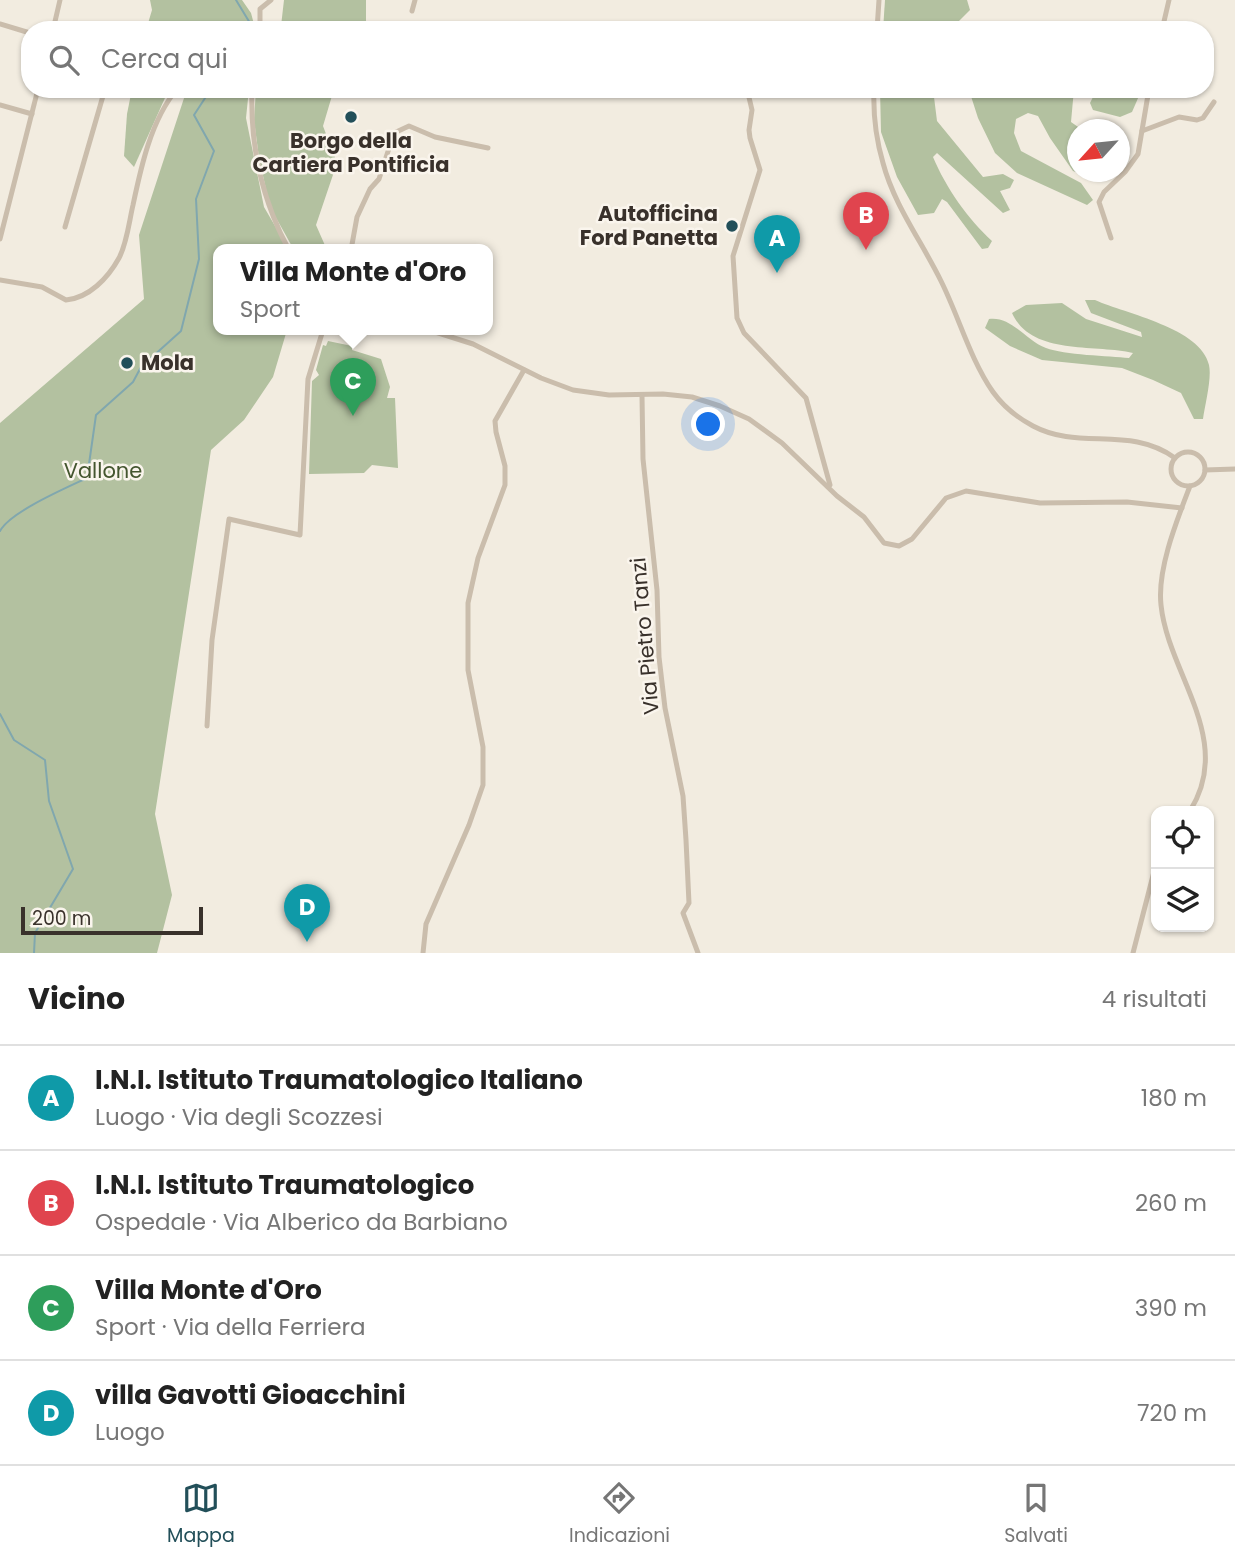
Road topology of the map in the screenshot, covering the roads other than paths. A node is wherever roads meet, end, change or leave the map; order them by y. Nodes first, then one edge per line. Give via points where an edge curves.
1 (60, 0) edge
2 (271, 0) edge
3 (415, 0) edge
4 (879, 0) edge
5 (1169, 0) edge
6 (412, 11) dead end
7 (56, 21) edge
8 (260, 21) edge
9 (878, 21) edge
10 (1164, 21) edge
11 (0, 24) edge
12 (21, 30) edge
13 (36, 98) edge
14 (102, 98) edge
15 (170, 98) edge
16 (252, 98) edge
17 (749, 98) edge
18 (874, 98) edge
19 (1148, 98) edge
20 (1213, 102) dead end
21 (0, 105) edge
22 (32, 114) junction
23 (1142, 131) junction
24 (488, 148) dead end
25 (65, 227) dead end
26 (1111, 238) dead end
27 (0, 239) edge
28 (286, 244) edge
29 (352, 244) edge
30 (0, 280) edge
31 (321, 335) edge
32 (445, 335) edge
33 (524, 370) junction
34 (642, 396) junction
35 (1175, 458) junction
36 (1205, 470) junction
37 (1235, 470) edge
38 (1190, 486) junction
39 (831, 488) junction
40 (1182, 508) junction
41 (207, 726) dead end
42 (1194, 806) edge
43 (1155, 869) edge
44 (424, 953) edge
45 (698, 953) edge
46 (1133, 953) edge

1 - 7 street
2 - 8 street via 260,9
3 - 6 street
4 - 9 street
5 - 10 street
11 - 12 street
13 - 22 street
14 - 25 street
15 - 30 street via 156,124 120,256 103,280 84,296 66,300 42,287
16 - 28 street via 261,180 268,208
17 - 39 street via 750,138 760,170 733,257 737,318 744,333 806,398
18 - 35 street via 887,176 995,394 1010,411 1042,429 1065,436 1138,440
19 - 23 street
20 - 23 street via 1203,118 1179,117
21 - 22 street
22 - 27 street
23 - 26 street via 1135,159 1099,202
24 - 29 street via 409,126 394,133 379,179 357,217
31 - 41 street via 308,379 300,534 229,519 212,640
32 - 33 street
33 - 34 street via 582,392
33 - 44 street via 495,422 505,485 478,558 469,599 467,666 483,747 483,785 428,921
34 - 39 street via 692,397 749,419
34 - 45 street, Via Pietro Tanzi via 659,657 686,840 689,903 683,914
35 - 36 street via 1194,453
35 - 38 street via 1172,475 1179,484
36 - 37 street
36 - 38 street via 1202,479
38 - 40 street
39 - 40 street via 864,517 878,538 899,546 912,540 946,498 966,491 1040,503 1127,502
40 - 42 street via 1160,601 1168,634 1208,735 1206,778
43 - 46 street

